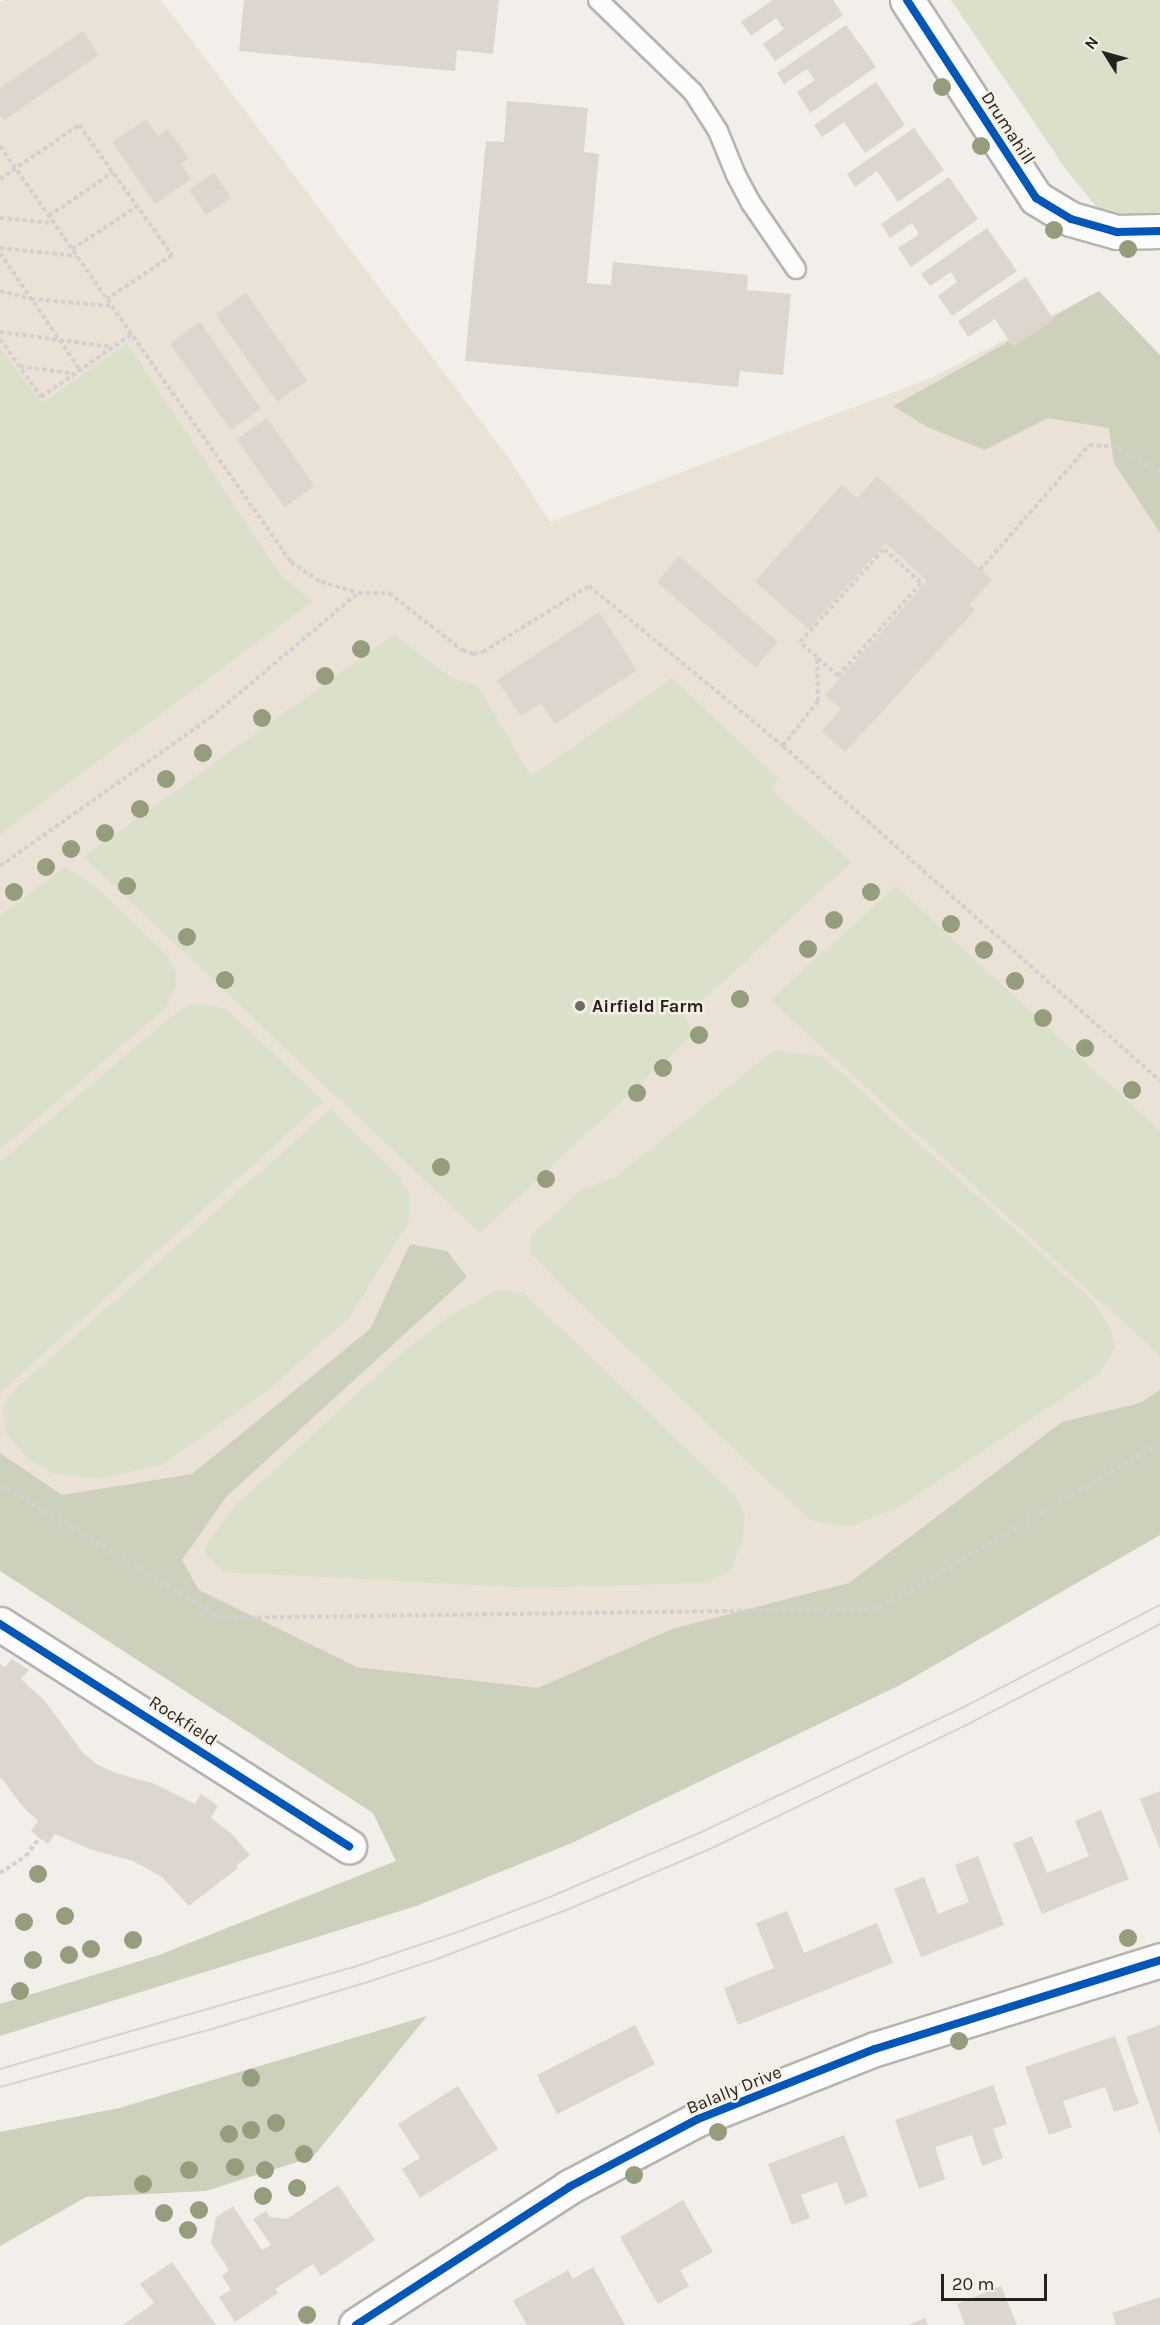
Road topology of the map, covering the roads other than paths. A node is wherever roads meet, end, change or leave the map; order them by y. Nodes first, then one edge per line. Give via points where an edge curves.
1 (598, 0) edge
2 (907, 0) edge
3 (1160, 231) edge
4 (796, 269) dead end
5 (0, 1624) edge
6 (349, 1846) dead end
7 (1160, 1960) edge
8 (356, 2325) edge

1 - 4 lane via 693,92 718,131 751,203
2 - 3 street, Drumahill via 1036,198 1071,219 1117,232
5 - 6 street, Rockfield
7 - 8 street, Balally Drive via 875,2049 698,2120 569,2187

